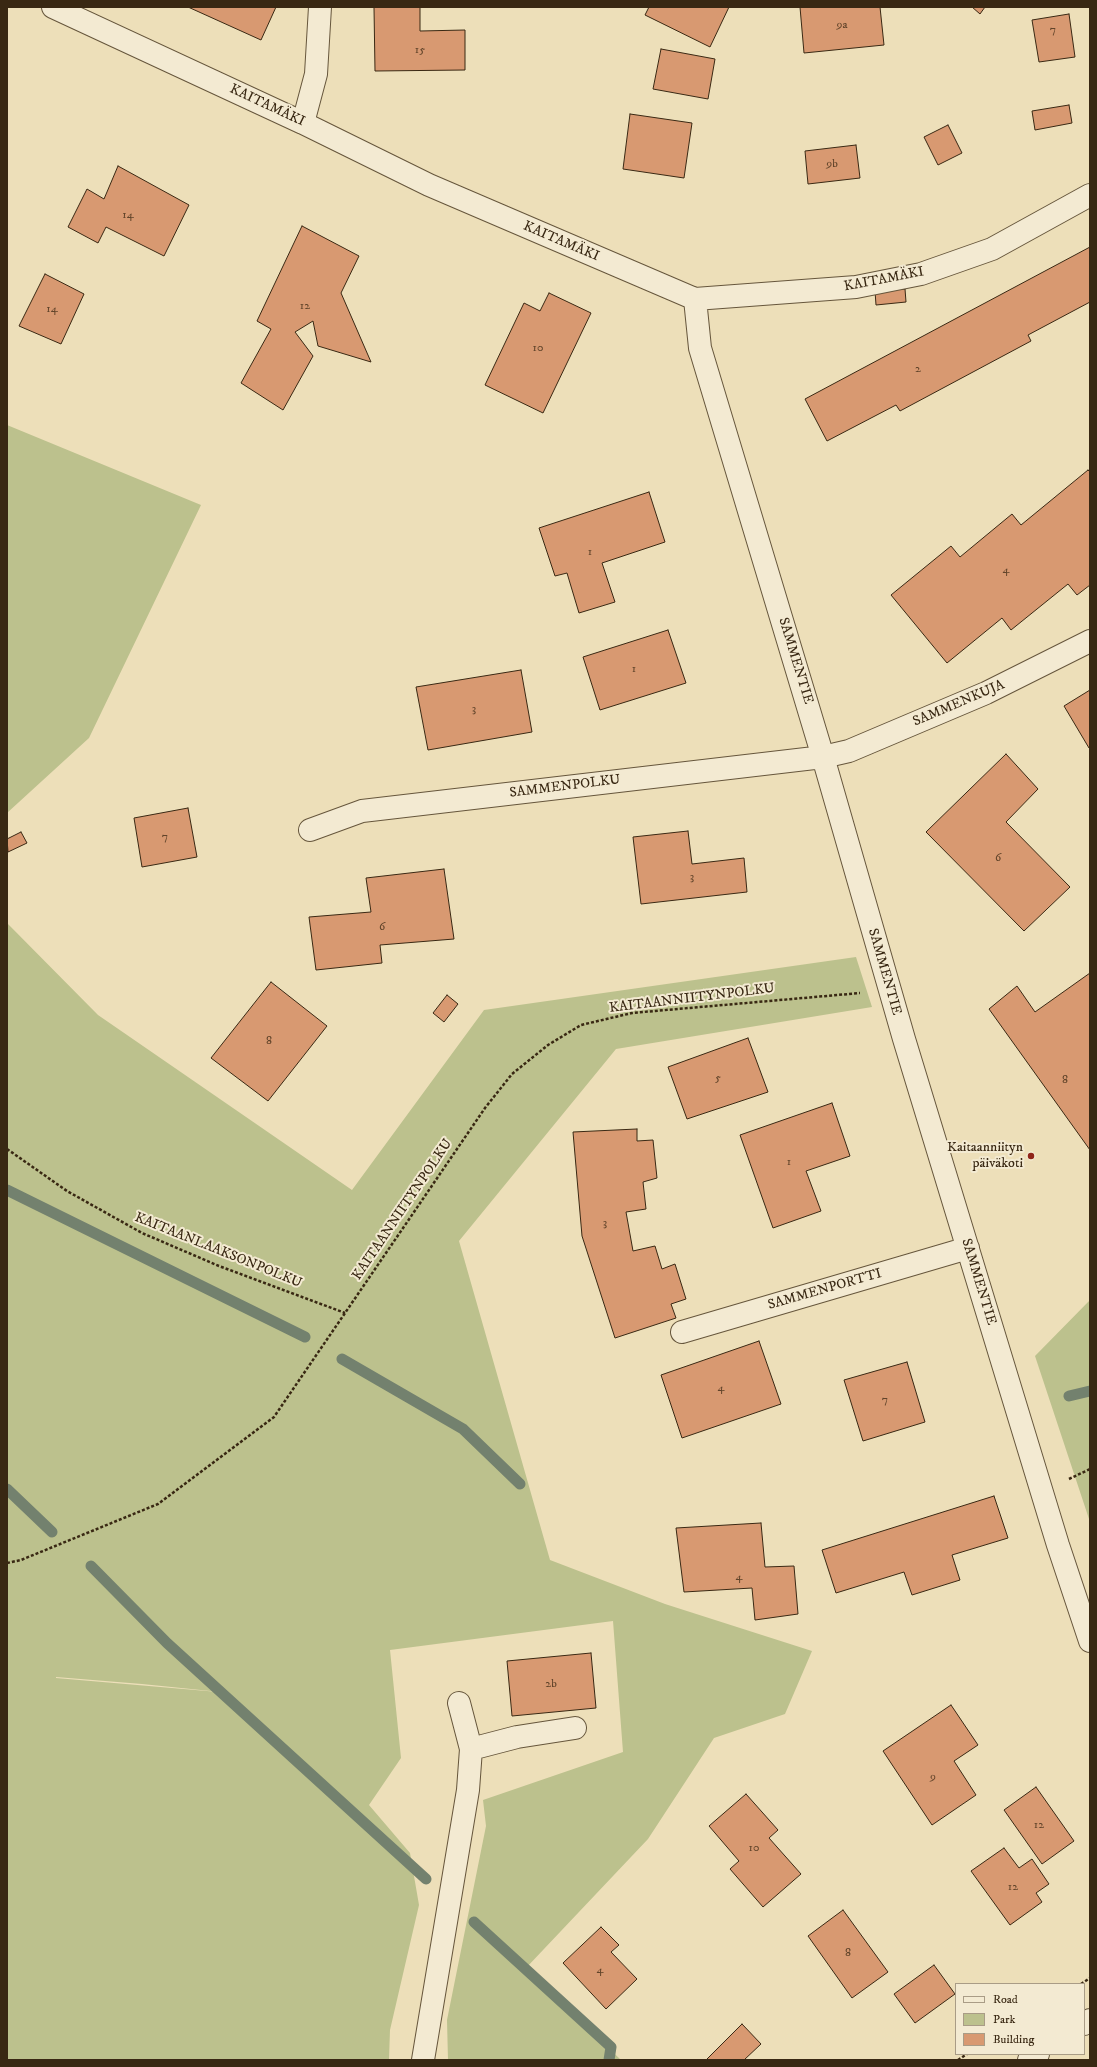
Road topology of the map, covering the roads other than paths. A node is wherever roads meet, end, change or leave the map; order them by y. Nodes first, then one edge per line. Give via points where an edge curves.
1 (53, 7) edge
2 (320, 7) edge
3 (303, 123) junction
4 (1090, 195) edge
5 (695, 299) junction
6 (1090, 641) edge
7 (823, 758) junction
8 (310, 830) dead end
9 (968, 1248) junction
10 (682, 1332) dead end
11 (1090, 1641) edge
12 (459, 1703) dead end
13 (575, 1728) dead end
14 (471, 1749) junction
15 (423, 2060) edge

1 - 3 street, KAITAMÄKI
2 - 3 street via 316,74
3 - 5 street, KAITAMÄKI via 429,185
4 - 5 street, KAITAMÄKI via 992,249 921,274 856,287
5 - 7 street, SAMMENTIE via 700,348
6 - 7 street, SAMMENKUJA via 986,693 849,751
7 - 8 street, SAMMENPOLKU via 362,811
7 - 9 street, SAMMENTIE via 888,987
9 - 10 street, SAMMENPORTTI
9 - 11 street, SAMMENTIE via 1058,1545
12 - 14 street
13 - 14 street via 517,1737
14 - 15 street via 468,1790

